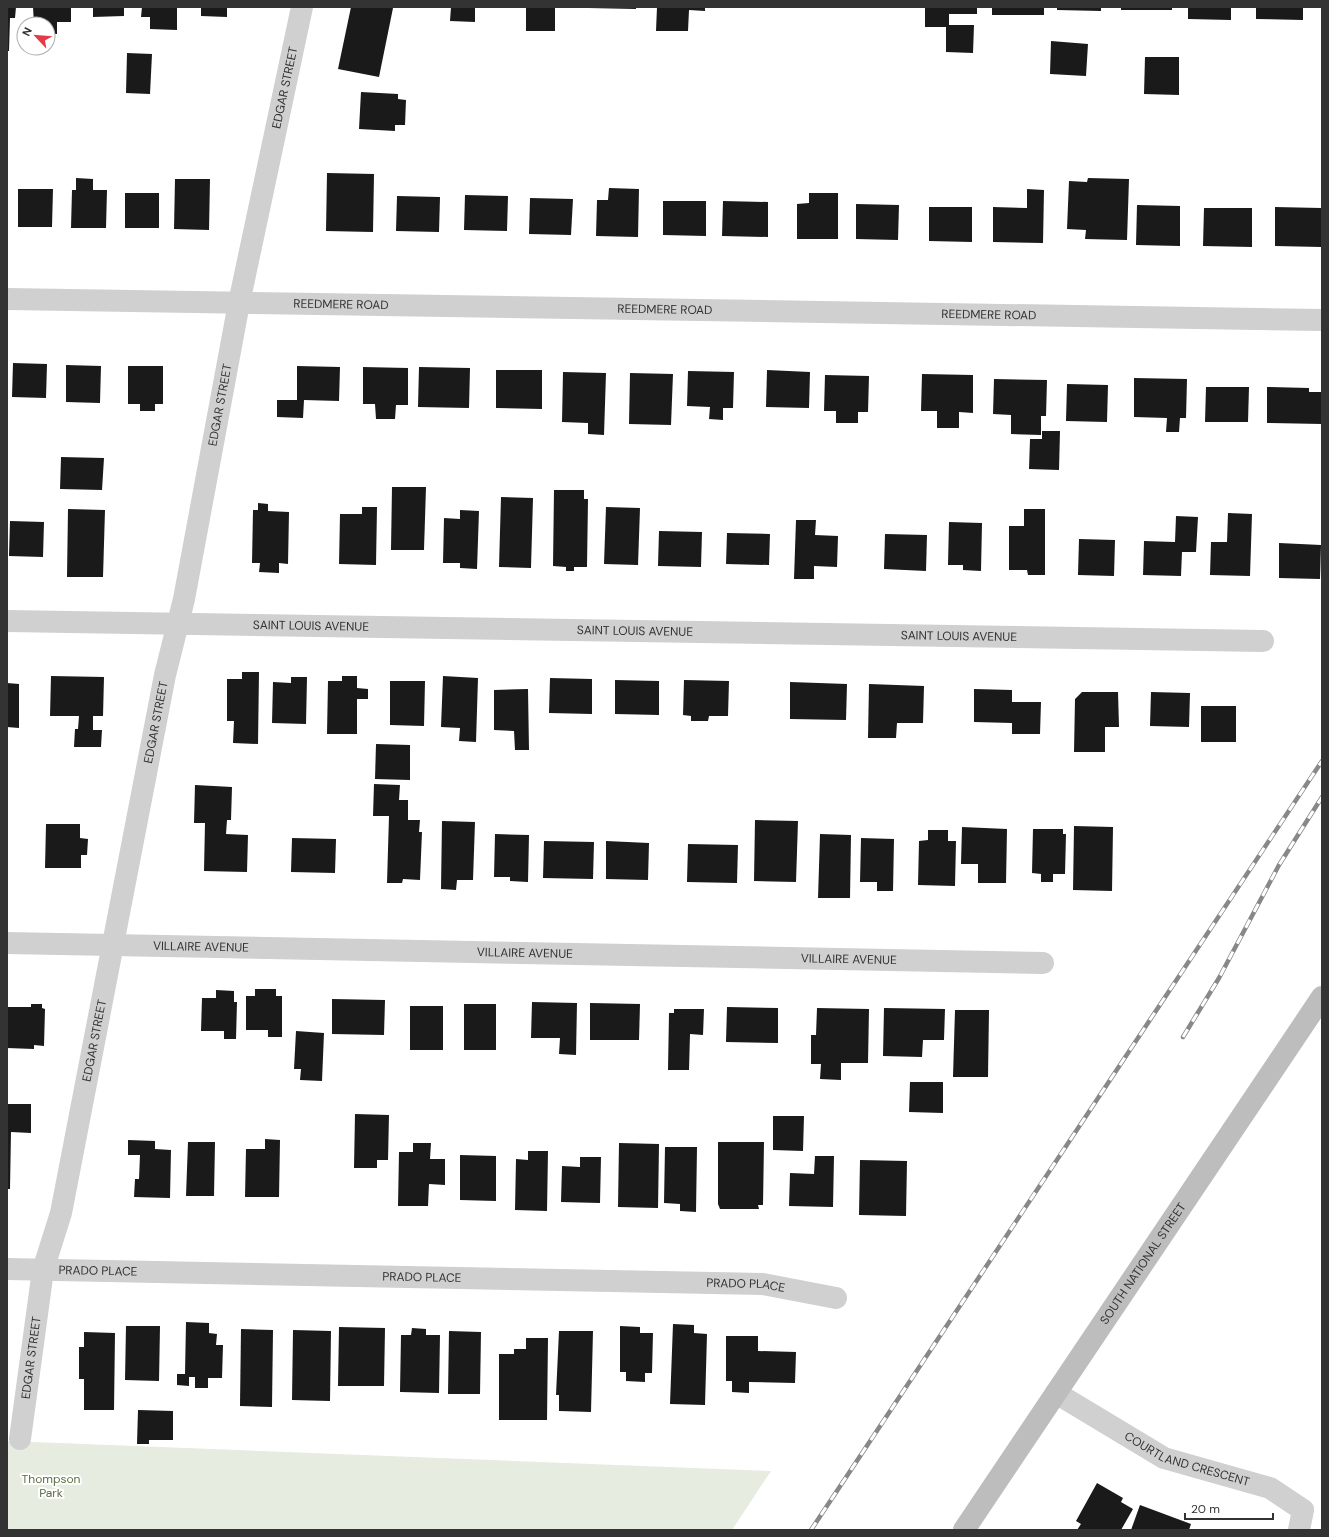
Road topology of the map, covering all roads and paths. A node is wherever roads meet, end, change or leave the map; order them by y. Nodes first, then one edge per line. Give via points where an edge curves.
1 (302, 7) edge
2 (7, 299) edge
3 (239, 303) junction
4 (1322, 320) edge
5 (7, 622) edge
6 (178, 624) junction
7 (1263, 642) dead end
8 (7, 943) edge
9 (113, 945) junction
10 (1043, 963) dead end
11 (1322, 997) edge
12 (7, 1269) edge
13 (43, 1270) junction
14 (836, 1298) dead end
15 (1056, 1393) junction
16 (20, 1439) dead end
17 (964, 1530) edge
18 (1299, 1530) edge

1 - 3 street, EDGAR STREET
2 - 3 street, REEDMERE ROAD
3 - 4 street, REEDMERE ROAD
3 - 6 street, EDGAR STREET
5 - 6 street, SAINT LOUIS AVENUE
6 - 7 street, SAINT LOUIS AVENUE
6 - 9 street, EDGAR STREET via 164,683
8 - 9 street, VILLAIRE AVENUE
9 - 10 street, VILLAIRE AVENUE
9 - 13 street, EDGAR STREET via 61,1213
11 - 15 street, SOUTH NATIONAL STREET
12 - 13 street, PRADO PLACE
13 - 14 street, PRADO PLACE via 763,1284
13 - 16 street, EDGAR STREET
15 - 17 street, SOUTH NATIONAL STREET
15 - 18 street, COURTLAND CRESCENT via 1164,1458 1270,1488 1303,1510

